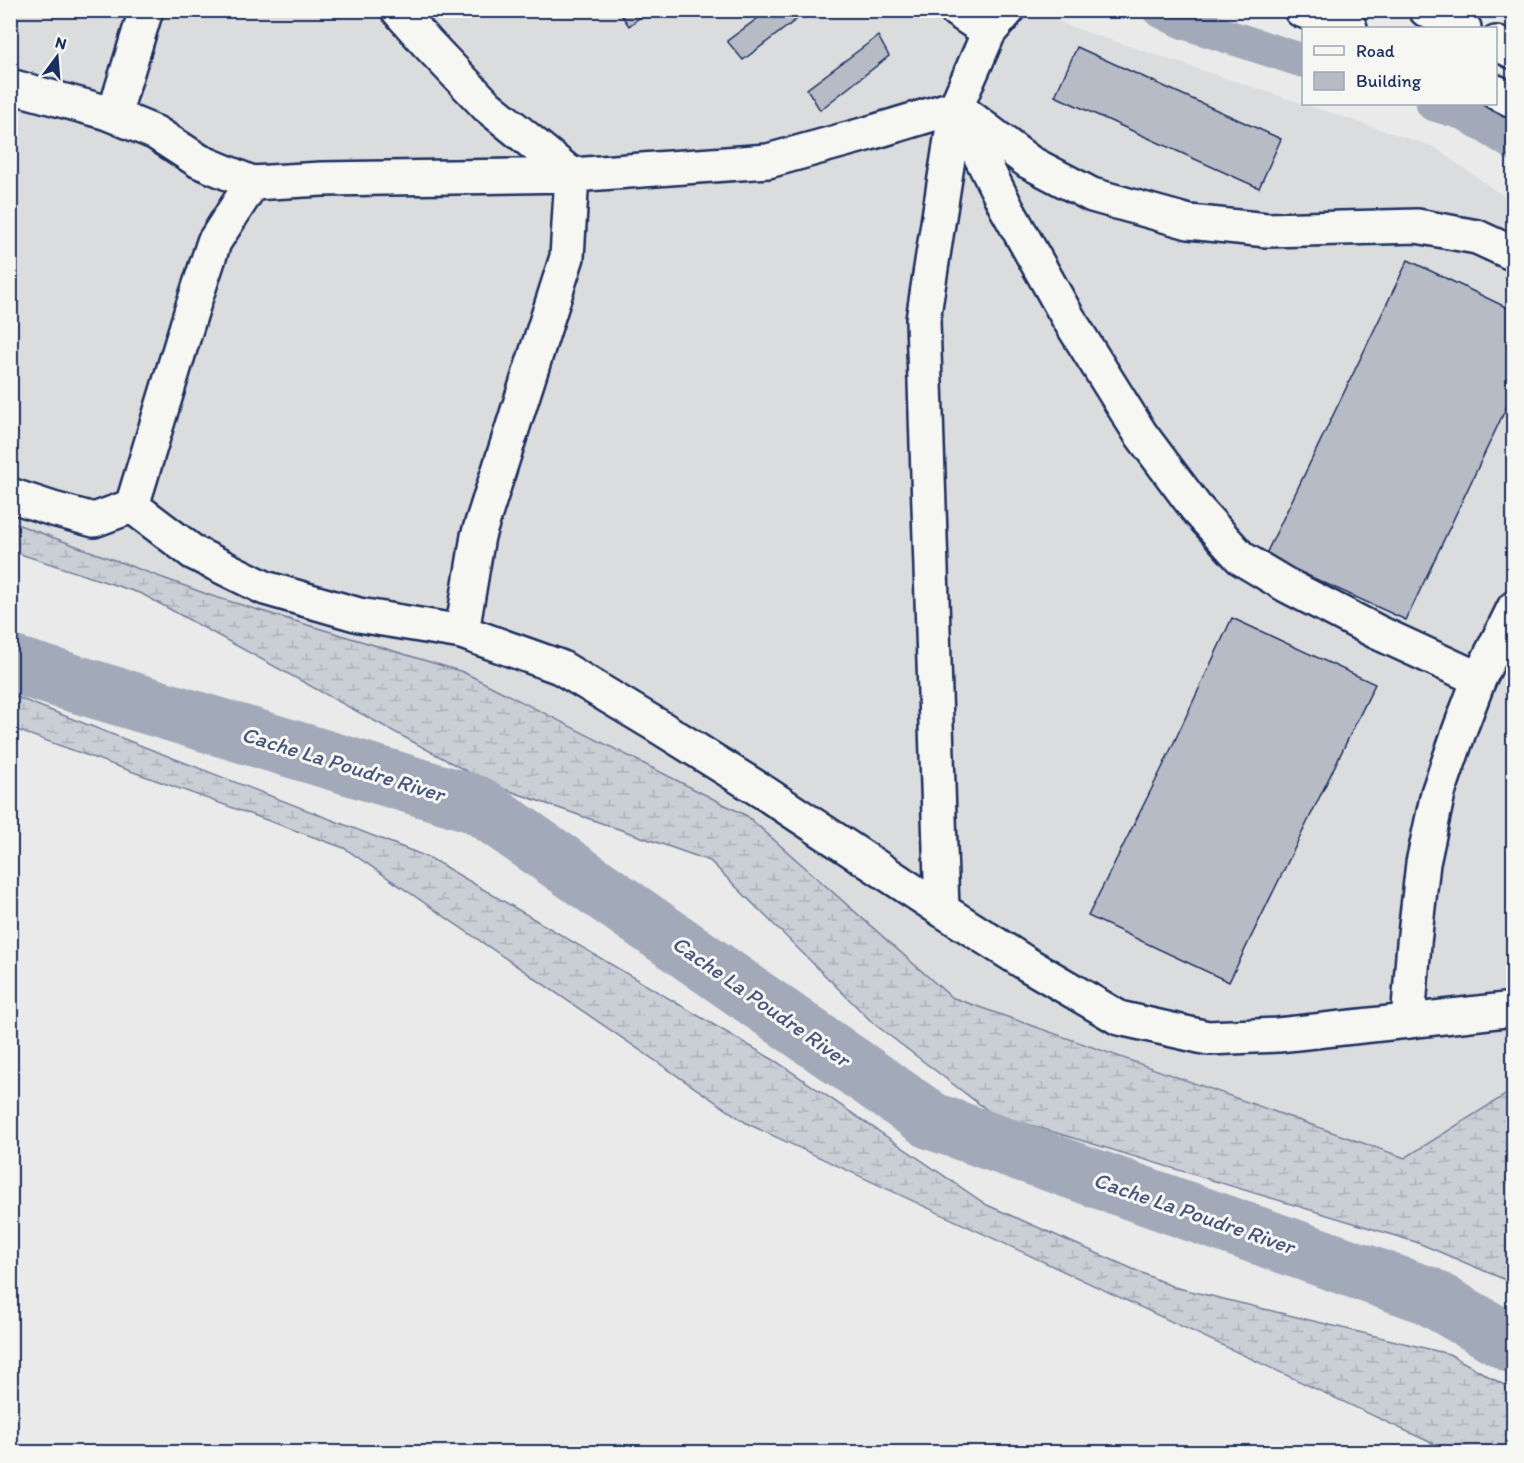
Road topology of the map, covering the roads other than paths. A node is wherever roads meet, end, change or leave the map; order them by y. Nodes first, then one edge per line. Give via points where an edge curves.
1 (146, 10) edge
2 (398, 10) edge
3 (956, 10) edge
4 (1301, 10) edge
5 (1426, 10) edge
6 (998, 21) edge
7 (1347, 27) edge
8 (1462, 27) edge
9 (1497, 44) edge
10 (1514, 52) edge
11 (10, 86) edge
12 (1497, 93) edge
13 (1514, 102) edge
14 (956, 107) junction
15 (114, 115) junction
16 (572, 175) junction
17 (252, 183) junction
18 (1514, 254) edge
19 (10, 495) edge
20 (132, 506) junction
21 (1514, 608) edge
22 (462, 632) junction
23 (1479, 679) junction
24 (942, 910) junction
25 (1514, 1009) edge
26 (1408, 1021) junction

1 - 15 main road
2 - 16 main road via 487,106
3 - 6 main road
4 - 7 main road
5 - 8 main road
6 - 14 main road
9 - 10 main road
11 - 15 main road
12 - 13 main road
14 - 16 main road via 768,161
14 - 18 main road via 1029,162 1092,195 1189,222 1267,230 1417,226 1477,237
14 - 23 main road via 1007,209 1085,346 1140,433 1233,550 1286,585
14 - 24 main road via 922,320
15 - 17 main road via 156,133 199,161
16 - 17 main road
16 - 22 main road via 567,257 478,536
17 - 20 main road via 214,242
19 - 20 main road via 94,520
20 - 22 main road via 194,553 266,588 359,615
21 - 23 main road
22 - 24 main road via 560,668 745,781
23 - 26 main road via 1438,792 1423,863
24 - 26 main road via 1119,1018 1208,1038
25 - 26 main road

